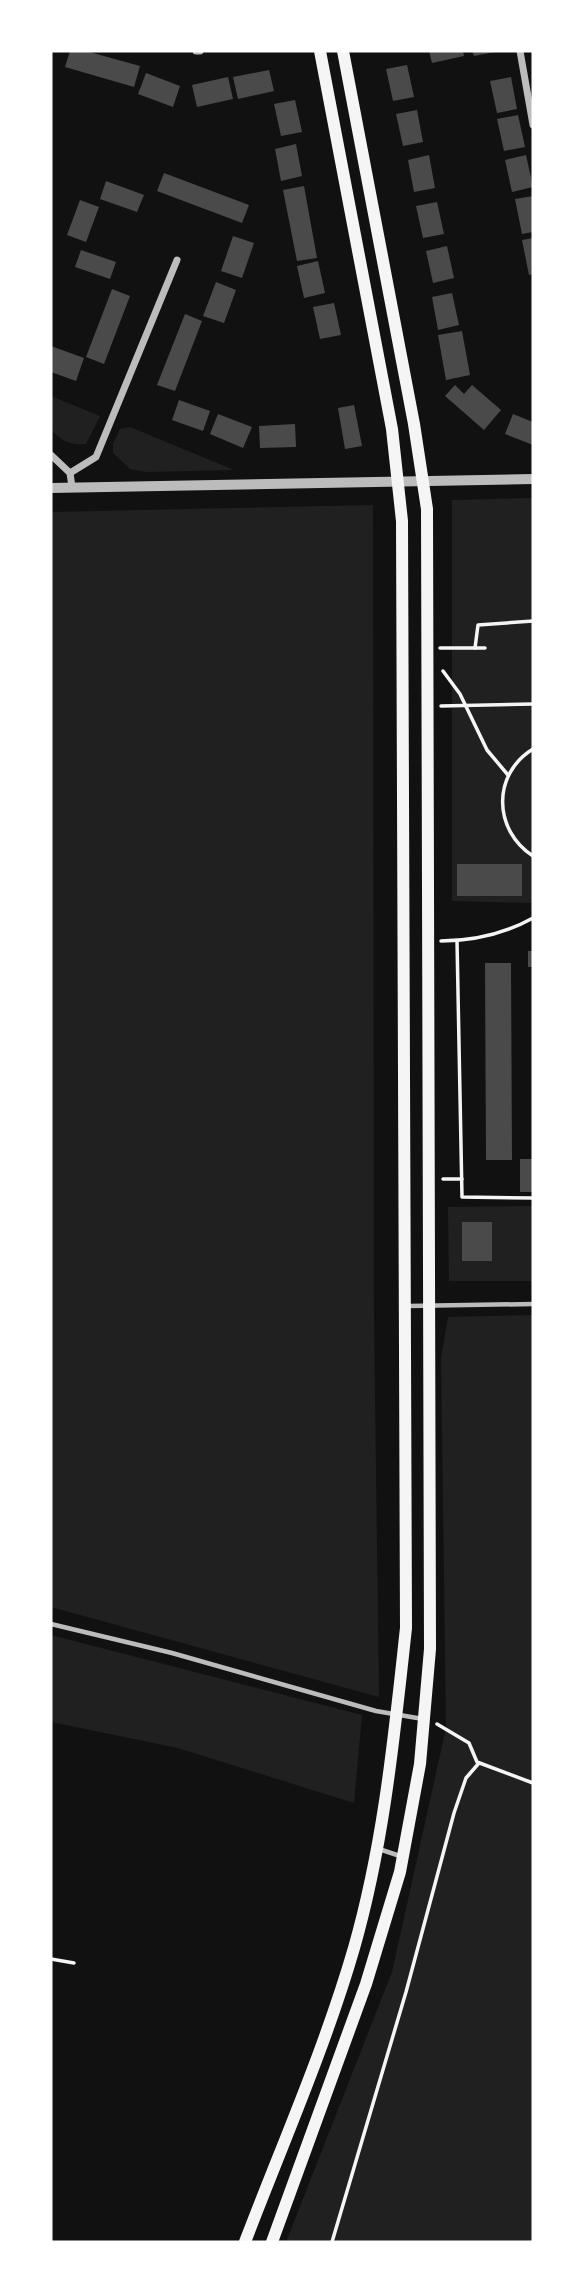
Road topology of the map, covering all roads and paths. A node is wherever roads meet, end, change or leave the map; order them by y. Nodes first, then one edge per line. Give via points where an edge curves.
1 (320, 51) edge
2 (343, 51) edge
3 (520, 51) edge
4 (533, 125) edge
5 (177, 260) dead end
6 (51, 455) edge
7 (70, 473) junction
8 (400, 479) junction
9 (533, 479) edge
10 (423, 481) junction
11 (72, 487) junction
12 (51, 488) edge
13 (533, 621) edge
14 (427, 648) junction
15 (475, 648) junction
16 (485, 648) dead end
17 (439, 694) dead end
18 (533, 704) edge
19 (465, 705) junction
20 (533, 749) edge
21 (508, 775) junction
22 (533, 856) edge
23 (533, 918) edge
24 (428, 941) junction
25 (457, 941) junction
26 (462, 1179) junction
27 (430, 1180) junction
28 (533, 1198) edge
29 (533, 1304) edge
30 (405, 1306) junction
31 (428, 1306) junction
32 (51, 1624) edge
33 (397, 1716) junction
34 (425, 1720) junction
35 (479, 1763) junction
36 (533, 1783) edge
37 (378, 1849) junction
38 (403, 1857) junction
39 (51, 1959) edge
40 (74, 1963) dead end
41 (245, 2242) edge
42 (272, 2242) edge
43 (332, 2242) edge

1 - 8 main road
2 - 10 main road
3 - 4 street
5 - 7 street via 96,457
6 - 7 street
7 - 11 street
8 - 10 street
8 - 11 street
8 - 30 main road
9 - 10 street
10 - 14 main road
11 - 12 street
13 - 15 path via 478,625
14 - 15 path
14 - 19 path
14 - 24 main road
15 - 16 path
17 - 19 path via 441,706
18 - 19 path
19 - 21 path via 487,750
20 - 21 path
21 - 22 path via 502,797 504,819 514,839
23 - 25 path via 513,929
24 - 25 path
24 - 27 main road
25 - 26 path
26 - 27 path
26 - 28 path via 462,1197
27 - 31 main road
29 - 31 lane
30 - 31 lane
30 - 33 main road via 406,1628
31 - 34 main road via 430,1649
32 - 33 lane
33 - 34 lane
33 - 37 main road
34 - 35 path via 469,1743
34 - 38 main road
35 - 36 path
35 - 43 path via 466,1778 454,1813
37 - 38 lane
37 - 41 main road via 354,1949
38 - 42 main road via 366,1984
39 - 40 path

